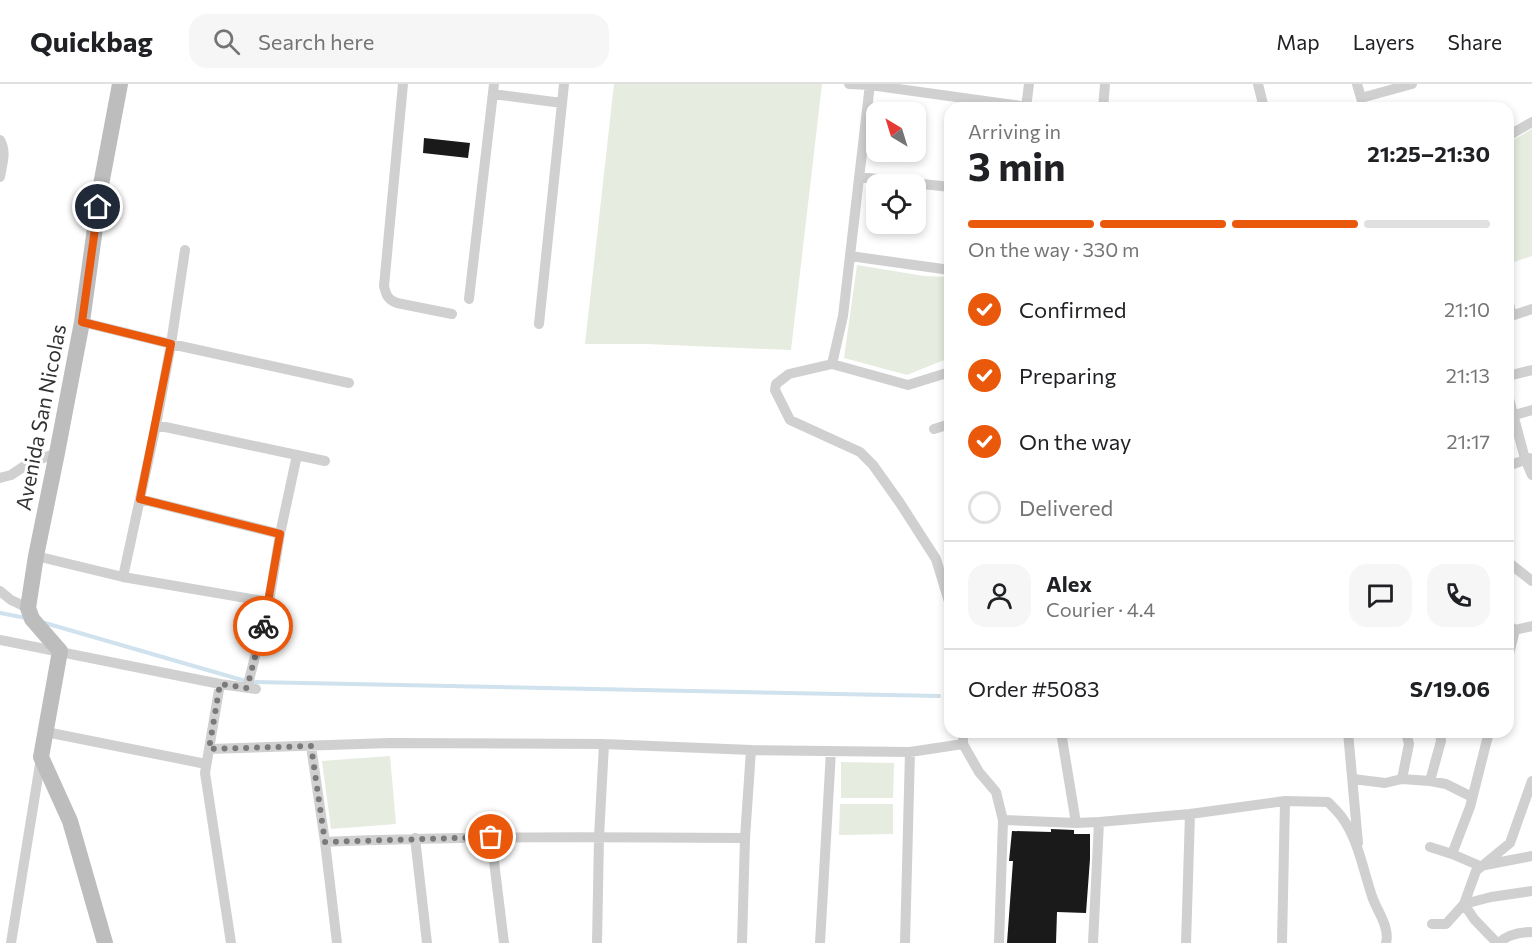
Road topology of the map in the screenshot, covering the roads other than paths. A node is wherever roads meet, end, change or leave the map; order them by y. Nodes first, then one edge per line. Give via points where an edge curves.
1 (120, 84) edge
2 (403, 84) edge
3 (564, 84) edge
4 (849, 84) edge
5 (1029, 84) edge
6 (1105, 84) edge
7 (1257, 84) edge
8 (1357, 84) edge
9 (1412, 84) edge
10 (870, 85) edge
11 (493, 89) edge
12 (988, 102) edge
13 (1029, 102) edge
14 (1104, 102) edge
15 (1262, 102) edge
16 (1362, 102) edge
17 (1365, 102) edge
18 (562, 103) junction
19 (1532, 122) edge
20 (1514, 132) edge
21 (0, 140) edge
22 (0, 177) edge
23 (859, 177) junction
24 (944, 187) edge
25 (185, 250) dead end
26 (850, 256) junction
27 (944, 269) edge
28 (469, 299) dead end
29 (1532, 309) edge
30 (452, 314) dead end
31 (1514, 315) edge
32 (82, 322) junction
33 (539, 324) dead end
34 (171, 344) junction
35 (832, 364) junction
36 (1532, 370) edge
37 (944, 374) edge
38 (1514, 374) edge
39 (349, 383) dead end
40 (1532, 410) edge
41 (1514, 415) edge
42 (156, 425) junction
43 (1514, 425) edge
44 (944, 426) edge
45 (934, 429) dead end
46 (57, 453) junction
47 (297, 455) junction
48 (1529, 458) edge
49 (325, 461) dead end
50 (1514, 464) edge
51 (1532, 475) edge
52 (0, 478) edge
53 (140, 499) junction
54 (280, 534) junction
55 (36, 556) junction
56 (1514, 567) edge
57 (123, 577) junction
58 (1532, 581) edge
59 (944, 585) edge
60 (0, 591) edge
61 (268, 602) junction
62 (28, 608) junction
63 (1532, 626) edge
64 (1514, 629) edge
65 (0, 640) edge
66 (60, 651) junction
67 (220, 684) junction
68 (963, 738) edge
69 (1062, 738) edge
70 (1349, 738) edge
71 (1408, 738) edge
72 (1441, 738) edge
73 (1487, 738) edge
74 (604, 744) junction
75 (963, 744) junction
76 (43, 746) junction
77 (311, 746) junction
78 (209, 749) junction
79 (751, 750) junction
80 (831, 751) junction
81 (910, 752) junction
82 (206, 764) junction
83 (1353, 779) junction
84 (1402, 779) junction
85 (1430, 781) junction
86 (1532, 781) edge
87 (1472, 797) junction
88 (1285, 801) junction
89 (1190, 814) junction
90 (1003, 820) junction
91 (1099, 822) junction
92 (1076, 823) junction
93 (491, 837) junction
94 (599, 837) junction
95 (415, 838) junction
96 (745, 838) junction
97 (325, 842) junction
98 (1430, 847) dead end
99 (1358, 849) junction
100 (1452, 854) junction
101 (1532, 856) edge
102 (1480, 866) junction
103 (1532, 891) edge
104 (1464, 904) junction
105 (1432, 924) dead end
106 (1532, 932) edge
107 (10, 943) edge
108 (105, 943) edge
109 (113, 943) edge
110 (231, 943) edge
111 (337, 943) edge
112 (427, 943) edge
113 (504, 943) edge
114 (597, 943) edge
115 (742, 943) edge
116 (820, 943) edge
117 (905, 943) edge
118 (999, 943) edge
119 (1093, 943) edge
120 (1186, 943) edge
121 (1282, 943) edge
122 (1386, 943) edge
123 (1498, 943) edge

1 - 32 street, Avenida San Nicolas
2 - 30 street via 385,294 397,303
3 - 18 street
4 - 10 street
5 - 13 street
6 - 14 street
7 - 15 street
8 - 16 street
9 - 17 street
10 - 12 street
10 - 23 street
11 - 18 street
11 - 28 street
18 - 33 street
19 - 20 street
21 - 22 street via 4,154
23 - 24 street
23 - 26 street
25 - 34 street
26 - 27 street
26 - 35 street
29 - 31 street
32 - 34 street
32 - 46 street, Avenida San Nicolas
34 - 39 street
34 - 42 street
35 - 37 street via 908,386
35 - 59 street via 789,374 776,384 775,390 790,420 860,452 873,465 936,559
36 - 38 street
40 - 41 street
42 - 47 street
42 - 53 street
43 - 48 street
44 - 45 street
46 - 52 street
46 - 55 street, Avenida San Nicolas
47 - 49 street
47 - 54 street
48 - 50 street
48 - 51 street
53 - 54 street
53 - 57 street
54 - 61 street
55 - 57 street
55 - 62 street, Avenida San Nicolas
56 - 58 street
57 - 61 street
60 - 62 street
61 - 67 street via 251,689
62 - 66 street via 32,619
63 - 64 street
65 - 66 street
66 - 67 street
66 - 76 street
67 - 78 street
68 - 75 street
69 - 92 street
70 - 83 street
71 - 84 street
72 - 85 street
73 - 87 street
74 - 77 street via 390,742
74 - 79 street
74 - 94 street
75 - 81 street
75 - 90 street via 996,792
76 - 82 street
76 - 107 street
76 - 108 street via 70,821
76 - 109 street via 77,819
77 - 78 street
77 - 97 street
78 - 82 street
79 - 80 street
79 - 96 street
80 - 81 street
80 - 116 street
81 - 117 street
82 - 110 street
83 - 84 street via 1385,783
83 - 99 street
84 - 85 street
85 - 87 street
86 - 102 street via 1510,843
87 - 100 street
88 - 89 street
88 - 99 street via 1328,802 1341,816
88 - 121 street
89 - 91 street
89 - 120 street
90 - 92 street
90 - 118 street
91 - 92 street
91 - 119 street
93 - 94 street
93 - 95 street
93 - 113 street
94 - 96 street
94 - 114 street
95 - 97 street
95 - 112 street
96 - 115 street
97 - 111 street
98 - 100 street
99 - 122 street via 1384,925
100 - 102 street
101 - 102 street
102 - 104 street
103 - 104 street
104 - 105 street via 1446,924
104 - 123 street
106 - 123 street via 1505,937

